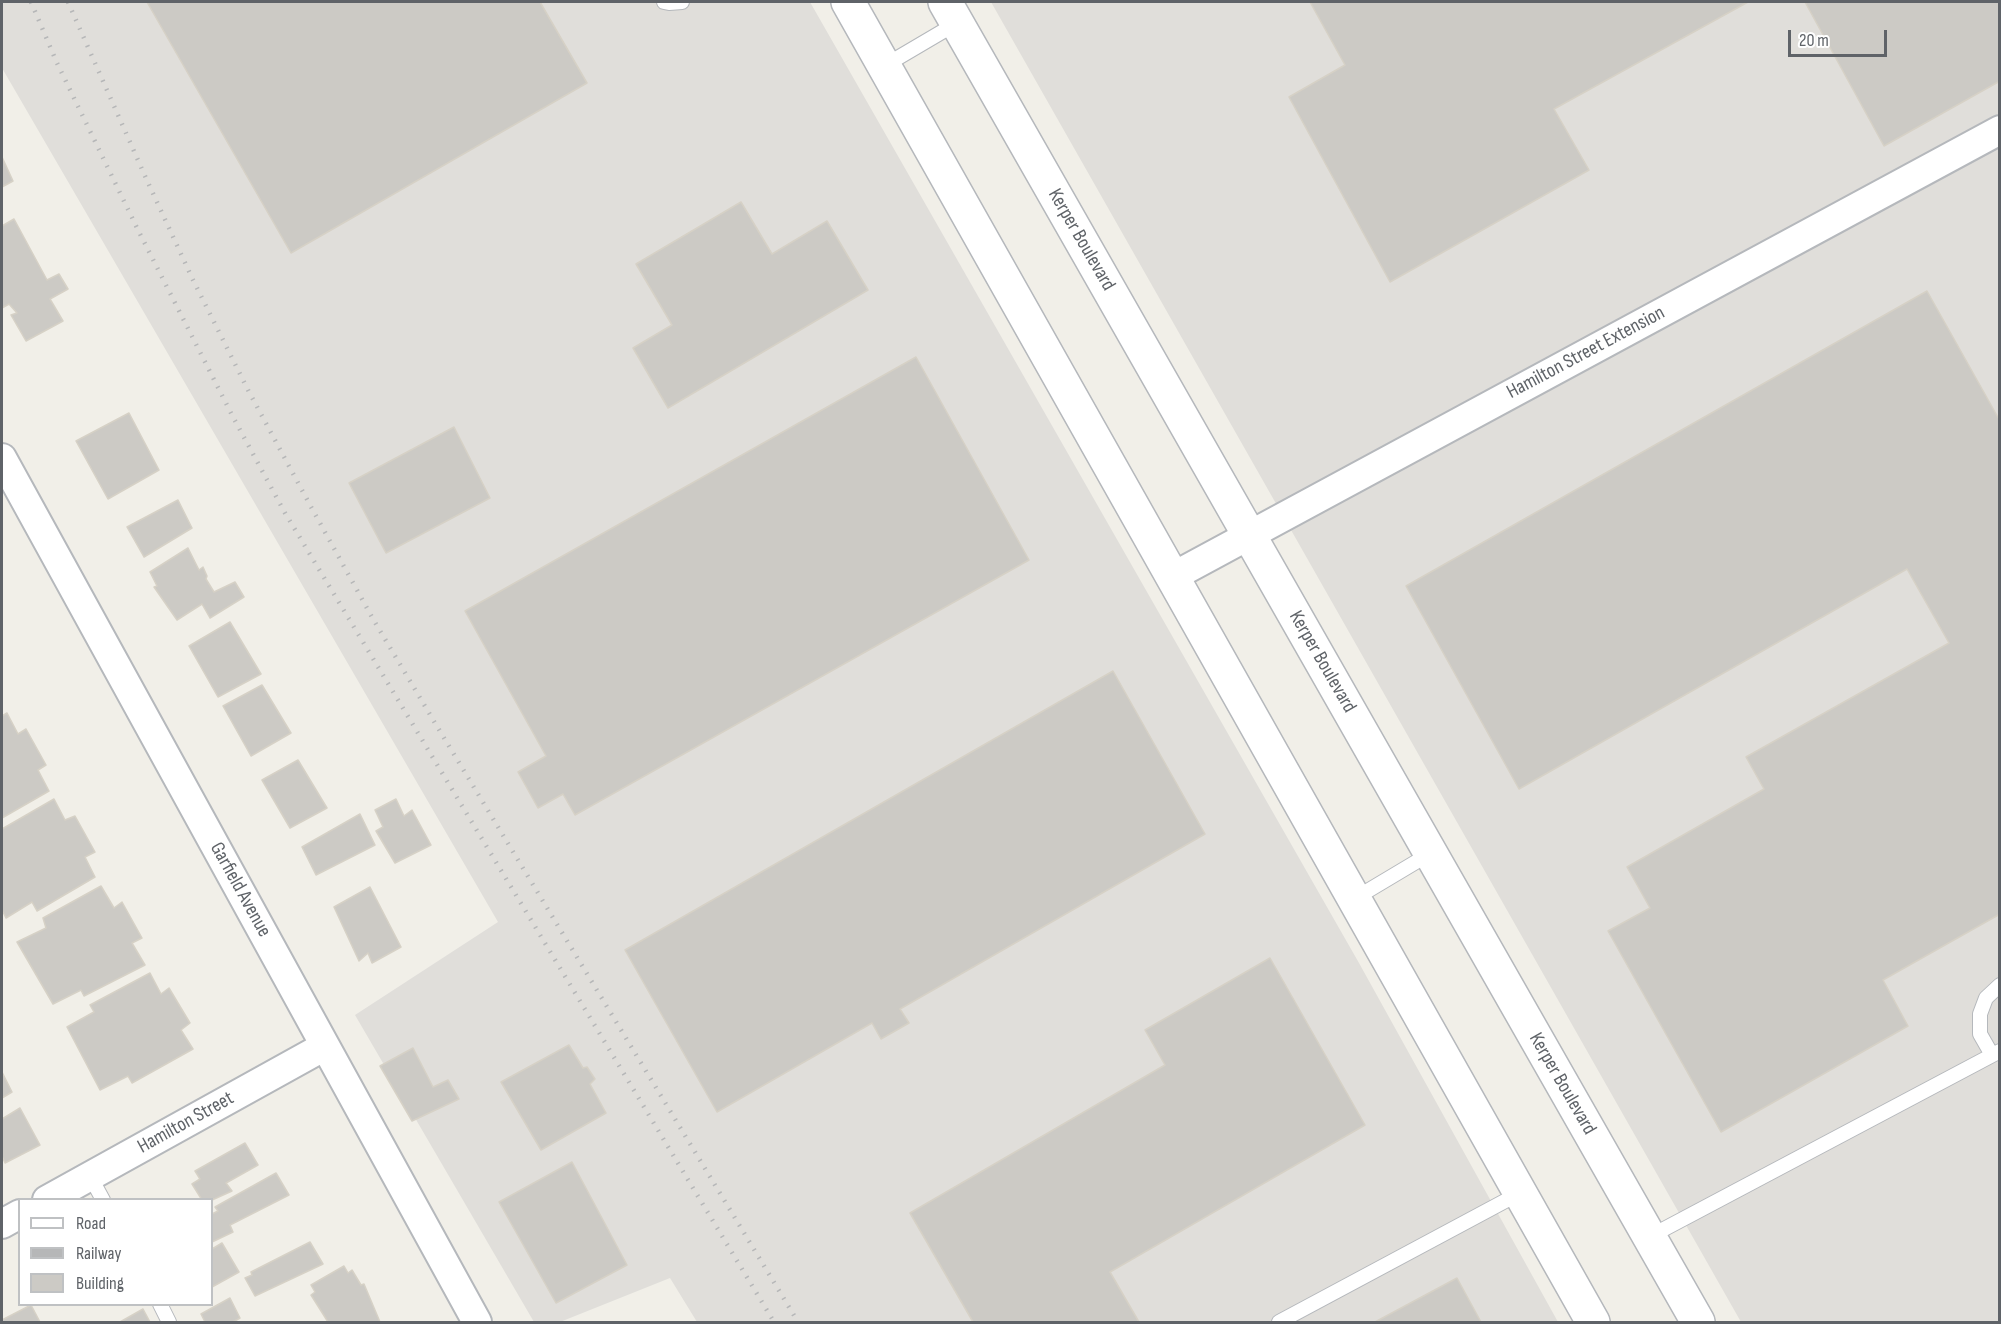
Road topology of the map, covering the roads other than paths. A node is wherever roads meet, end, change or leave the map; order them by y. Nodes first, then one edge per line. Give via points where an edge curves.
1 (664, 2) edge
2 (682, 2) edge
3 (848, 2) edge
4 (951, 12) edge
5 (884, 66) junction
6 (2000, 130) edge
7 (2, 458) edge
8 (1249, 534) junction
9 (1172, 577) junction
10 (1431, 853) junction
11 (1354, 899) junction
12 (2000, 985) edge
13 (326, 1046) junction
14 (1996, 1053) edge
15 (97, 1188) edge
16 (1520, 1193) junction
17 (55, 1198) edge
18 (18, 1215) edge
19 (2, 1224) edge
20 (1649, 1237) junction
21 (160, 1306) edge
22 (169, 1323) edge
23 (477, 1323) edge
24 (1278, 1323) edge
25 (1593, 1323) edge
26 (1698, 1323) edge

1 - 2 lane
3 - 5 street
4 - 5 lane
4 - 8 street, Kerper Boulevard
5 - 9 street
6 - 8 street, Hamilton Street Extension
7 - 13 street, Garfield Avenue
8 - 9 street, Hamilton Street Extension
8 - 10 street, Kerper Boulevard
9 - 11 street
10 - 11 lane
10 - 20 street, Kerper Boulevard
11 - 16 street
12 - 14 lane via 1986,998 1980,1014 1980,1034
13 - 15 street, Hamilton Street
13 - 23 street, Garfield Avenue
14 - 20 lane
15 - 17 street, Hamilton Street
16 - 24 lane
16 - 25 street
18 - 19 street
20 - 26 street, Kerper Boulevard
21 - 22 lane

